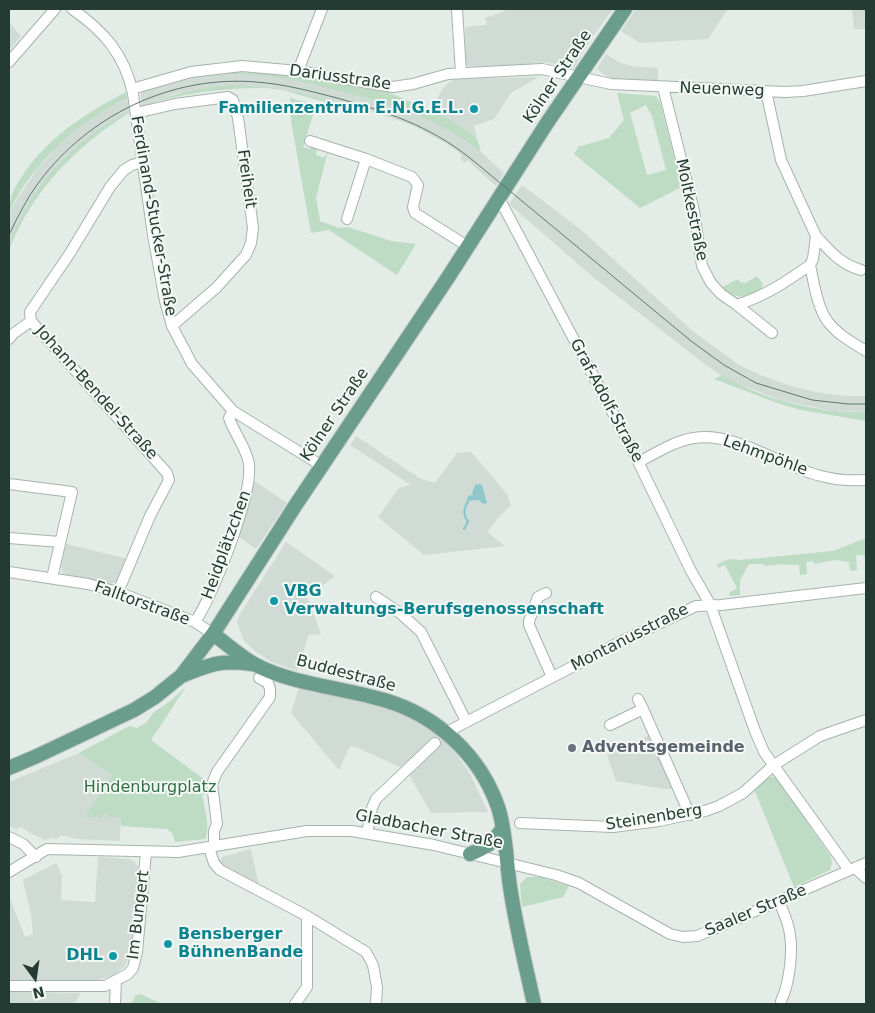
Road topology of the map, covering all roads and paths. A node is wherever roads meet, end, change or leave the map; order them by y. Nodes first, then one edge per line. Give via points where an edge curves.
1 (55, 9) edge
2 (72, 9) edge
3 (322, 9) edge
4 (457, 9) edge
5 (625, 9) edge
6 (9, 62) edge
7 (298, 71) junction
8 (461, 73) junction
9 (578, 78) junction
10 (866, 81) edge
11 (663, 87) junction
12 (132, 88) junction
13 (766, 91) junction
14 (136, 113) junction
15 (310, 141) dead end
16 (366, 159) junction
17 (142, 162) junction
18 (499, 198) junction
19 (347, 219) dead end
20 (816, 236) junction
21 (467, 246) junction
22 (810, 265) junction
23 (861, 270) dead end
24 (737, 305) junction
25 (31, 321) junction
26 (172, 326) junction
27 (772, 333) dead end
28 (9, 339) edge
29 (866, 351) edge
30 (233, 411) junction
31 (639, 462) junction
32 (322, 466) junction
33 (866, 480) edge
34 (9, 484) edge
35 (9, 538) edge
36 (60, 542) junction
37 (9, 572) edge
38 (52, 578) junction
39 (866, 588) edge
40 (118, 592) junction
41 (546, 593) dead end
42 (376, 597) dead end
43 (710, 604) junction
44 (195, 622) junction
45 (213, 634) junction
46 (257, 672) junction
47 (181, 676) junction
48 (552, 677) junction
49 (638, 698) dead end
50 (643, 709) junction
51 (866, 720) edge
52 (466, 721) junction
53 (610, 725) dead end
54 (447, 732) junction
55 (436, 743) dead end
56 (774, 764) junction
57 (9, 768) edge
58 (690, 815) junction
59 (520, 823) dead end
60 (502, 829) junction
61 (367, 833) junction
62 (9, 836) edge
63 (212, 847) junction
64 (146, 852) junction
65 (470, 854) junction
66 (36, 856) junction
67 (866, 863) edge
68 (508, 864) junction
69 (852, 869) junction
70 (9, 872) edge
71 (866, 878) edge
72 (779, 901) junction
73 (307, 916) junction
74 (116, 981) junction
75 (9, 986) edge
76 (781, 1001) dead end
77 (115, 1004) edge
78 (295, 1004) edge
79 (376, 1004) edge
80 (534, 1004) edge

1 - 6 street
2 - 12 street, Ferdinand-Stucker-Straße via 94,24 107,39 119,55
3 - 7 street
4 - 8 street
5 - 9 main road, Kölner Straße
7 - 8 street, Dariusstraße via 393,87
7 - 12 street, Dariusstraße via 242,66 191,72
8 - 9 street, Dariusstraße via 542,69
9 - 11 street, Neuenweg via 610,84
9 - 18 main road, Kölner Straße
10 - 13 street, Neuenweg via 803,91
11 - 13 street, Neuenweg
11 - 24 street, Moltkestraße via 694,210 702,266 711,284
12 - 14 street, Ferdinand-Stucker-Straße
13 - 20 street via 781,160
14 - 17 street, Ferdinand-Stucker-Straße
14 - 26 street, Freiheit via 228,97 233,100 238,118 253,228 251,243 246,255 216,288
15 - 16 street
16 - 19 street via 350,198
16 - 21 street via 412,177 418,188 413,207 415,213
17 - 25 street, Johann-Bendel-Straße via 124,170 110,187 30,312
17 - 26 street, Ferdinand-Stucker-Straße via 160,277
18 - 21 main road, Kölner Straße
18 - 31 street, Graf-Adolf-Straße
20 - 22 street
20 - 23 street via 838,259
21 - 32 main road, Kölner Straße
22 - 24 street via 772,291
22 - 29 street via 828,322 846,339
24 - 27 street, Moltkestraße
25 - 28 street
25 - 40 street, Johann-Bendel-Straße via 168,473 169,480
26 - 30 street, Ferdinand-Stucker-Straße via 192,364
30 - 32 street, Ferdinand-Stucker-Straße
30 - 44 street, Heidplätzchen via 229,418 249,462 250,481 230,545 204,610
31 - 33 street, Lehmpöhle via 673,444 710,438 727,440 819,476
31 - 43 street, Graf-Adolf-Straße
32 - 45 main road, Kölner Straße
34 - 36 street via 72,492
35 - 36 street
36 - 38 street
37 - 38 street, Falltorstraße
38 - 40 street, Falltorstraße
39 - 43 street, Montanusstraße
40 - 44 street, Falltorstraße
41 - 48 street, Montanusstraße via 538,597 529,625
42 - 52 street via 421,632
43 - 48 street, Montanusstraße via 696,606
43 - 56 street, Graf-Adolf-Straße via 755,732
44 - 45 street, Falltorstraße
45 - 46 main road, Buddestraße
45 - 47 main road, Kölner Straße
46 - 47 main road via 230,661
46 - 54 main road, Buddestraße via 283,675 387,701
46 - 63 street via 268,683 270,696 212,782 217,824
47 - 57 main road, Kölner Straße via 134,710
48 - 52 street, Montanusstraße
49 - 50 street
50 - 53 street
50 - 58 street
51 - 56 street, Steinenberg via 820,736
52 - 54 street, Montanusstraße
54 - 60 main road, Buddestraße via 481,773 498,808
55 - 61 street via 376,799
56 - 58 street, Steinenberg via 743,793
56 - 69 street, Graf-Adolf-Straße
58 - 59 street, Steinenberg via 613,827
60 - 65 main road via 487,847
60 - 68 main road, Buddestraße
61 - 63 street, Gladbacher Straße via 307,831
61 - 65 street, Gladbacher Straße
62 - 66 street
63 - 64 street, Gladbacher Straße
63 - 73 street via 214,863 220,870
64 - 66 street, Gladbacher Straße via 47,849
64 - 74 street, Im Bungert via 137,952 133,968
65 - 68 street, Gladbacher Straße
66 - 70 street
67 - 69 street, Saaler Straße
68 - 72 street, Saaler Straße via 579,882 660,929 683,937 697,936
68 - 80 main road, Gladbacher Straße via 516,927
69 - 71 street, Graf-Adolf-Straße
69 - 72 street, Saaler Straße
72 - 76 street via 791,947 786,992
73 - 78 street via 307,987
73 - 79 street via 366,952 373,965
74 - 75 street, Im Bungert via 105,986 86,987
74 - 77 street

